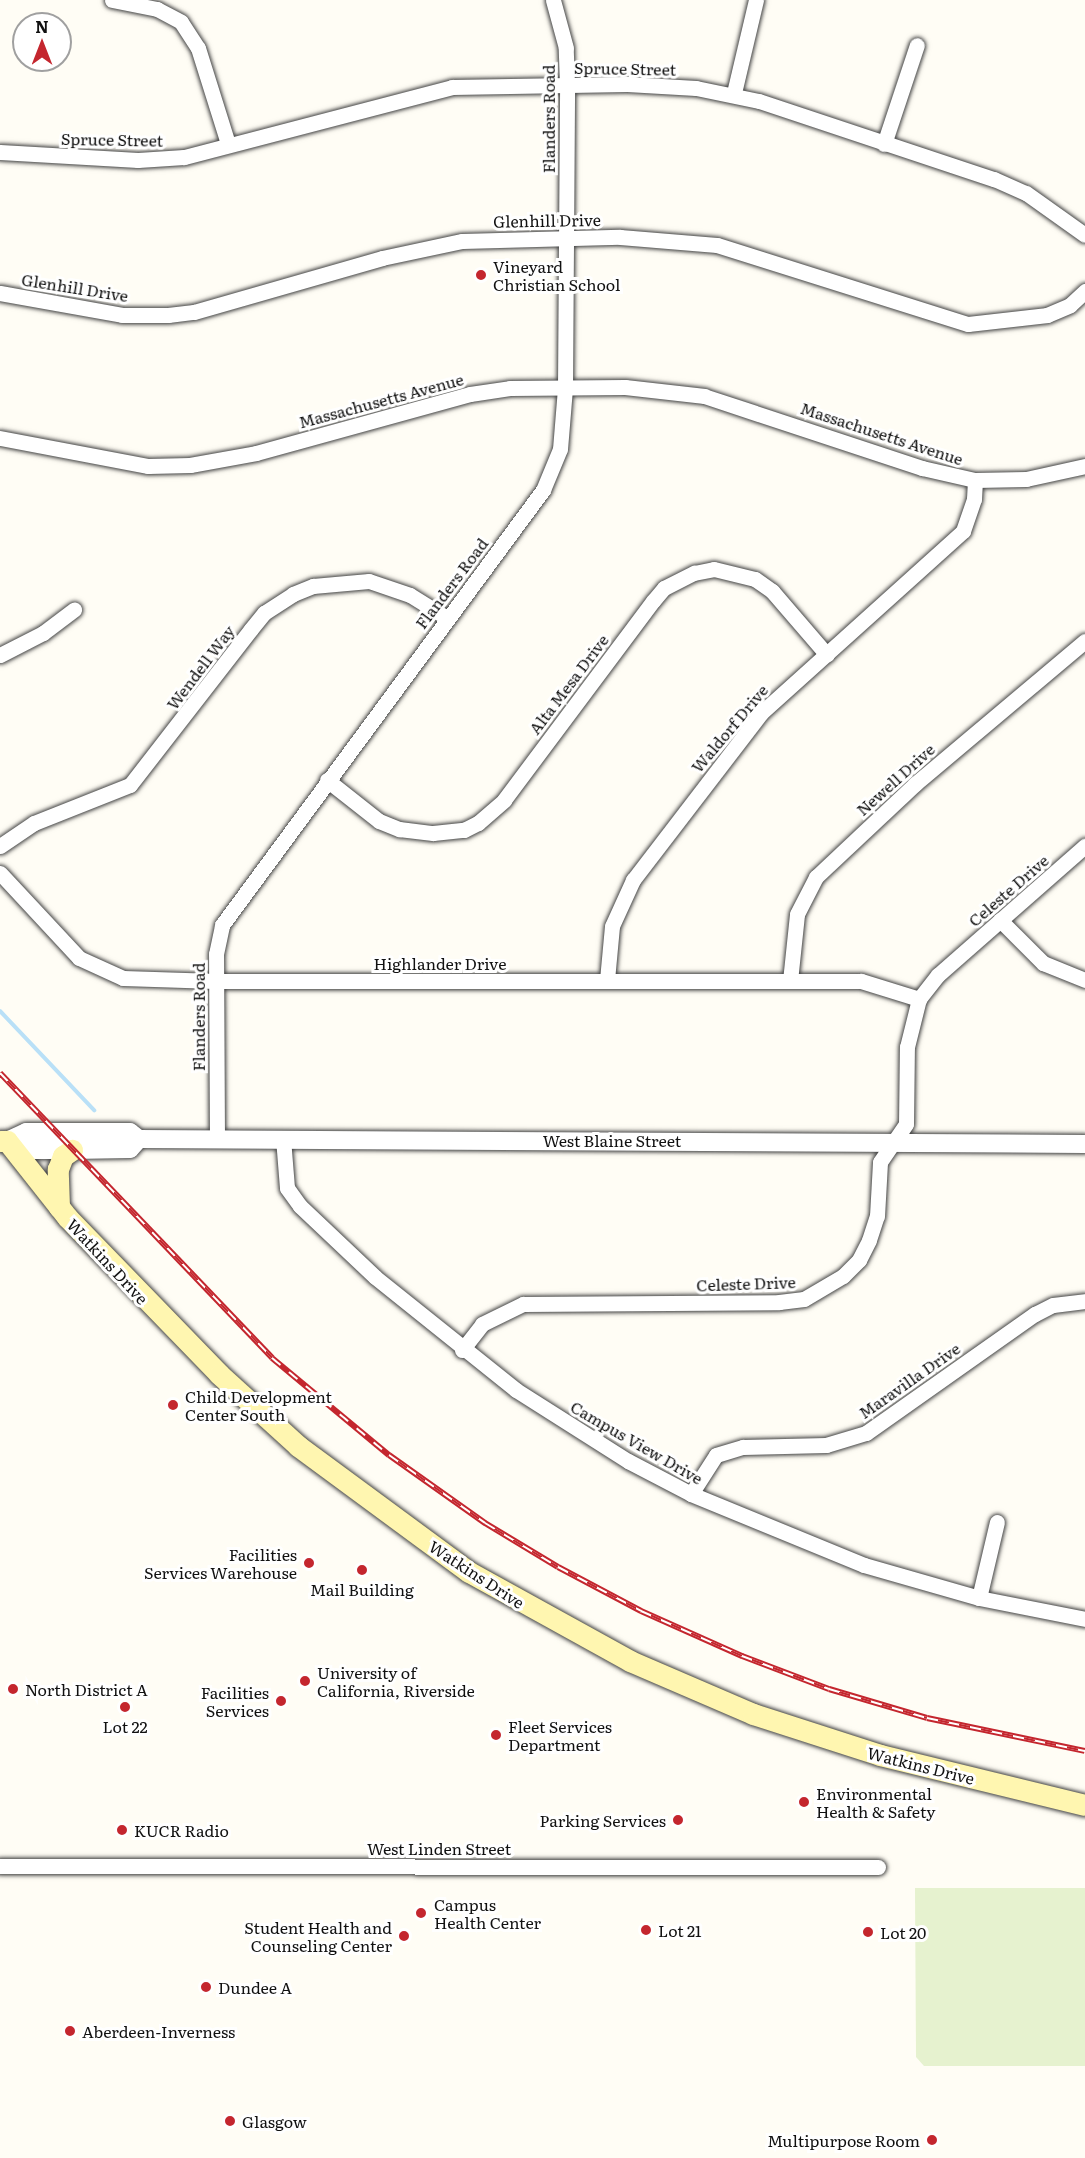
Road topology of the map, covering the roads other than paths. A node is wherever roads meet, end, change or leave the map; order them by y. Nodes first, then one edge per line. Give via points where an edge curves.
1 (112, 0) edge
2 (553, 0) edge
3 (756, 0) edge
4 (917, 45) dead end
5 (567, 85) junction
6 (734, 93) junction
7 (228, 144) junction
8 (884, 144) junction
9 (0, 152) edge
10 (1085, 235) edge
11 (566, 237) junction
12 (1085, 291) edge
13 (0, 293) edge
14 (565, 388) junction
15 (0, 438) edge
16 (1085, 466) edge
17 (975, 480) junction
18 (75, 610) dead end
19 (447, 618) junction
20 (1085, 641) edge
21 (0, 655) edge
22 (827, 655) junction
23 (327, 780) junction
24 (0, 846) edge
25 (1085, 846) edge
26 (0, 873) edge
27 (1000, 920) junction
28 (607, 980) junction
29 (1085, 980) edge
30 (216, 981) junction
31 (790, 981) junction
32 (920, 999) junction
33 (2, 1138) edge
34 (139, 1138) junction
35 (217, 1138) junction
36 (283, 1138) junction
37 (893, 1142) junction
38 (1085, 1144) edge
39 (72, 1150) junction
40 (59, 1207) junction
41 (1085, 1301) edge
42 (462, 1350) junction
43 (691, 1494) junction
44 (997, 1522) dead end
45 (979, 1598) junction
46 (1085, 1619) edge
47 (1085, 1805) edge
48 (0, 1866) edge
49 (878, 1867) dead end

1 - 7 street via 157,9 181,22 198,48
2 - 5 street, Flanders Road via 566,48
3 - 6 street
4 - 8 street
5 - 6 street, Spruce Street via 665,86
5 - 7 street, Spruce Street via 452,87
5 - 11 street, Flanders Road
6 - 8 street, Spruce Street
7 - 9 street, Spruce Street via 158,160
8 - 10 street, Spruce Street via 1012,186
11 - 12 street, Glenhill Drive via 659,237 717,245 968,324 1047,315 1070,305
11 - 13 street, Glenhill Drive via 494,238 426,248 168,315 122,315
11 - 14 street, Flanders Road
14 - 15 street, Massachusetts Avenue via 510,388 470,394 256,453 190,465 148,466
14 - 17 street, Massachusetts Avenue via 625,387 704,396 922,468
14 - 19 street, Flanders Road via 560,449 547,482
16 - 17 street, Massachusetts Avenue via 1026,479
17 - 22 street, Waldorf Drive via 974,499 963,531
18 - 21 street via 43,633
19 - 23 street, Flanders Road
19 - 24 street, Wendell Way via 410,595 369,581 313,586 293,594 264,613 251,628 130,785 34,823
20 - 31 street, Newell Drive via 915,784 816,877 795,921
22 - 23 street, Alta Mesa Drive via 772,591 755,579 714,569 694,573 664,588 652,601 504,800 478,823 464,830 433,833 399,829 379,821
22 - 28 street, Waldorf Drive via 761,713 625,892 612,926
23 - 30 street, Flanders Road via 222,925
25 - 27 street, Celeste Drive
26 - 30 street, Highlander Drive via 63,944 99,970 123,978
27 - 29 street via 1044,963
27 - 32 street, Celeste Drive via 938,975
28 - 30 street, Highlander Drive
28 - 31 street, Highlander Drive
30 - 35 street, Flanders Road
31 - 32 street, Highlander Drive via 861,981
32 - 37 street, Celeste Drive via 907,1047 906,1124
33 - 34 street, West Blaine Street via 26,1132 129,1132
33 - 39 street, West Blaine Street via 33,1150
33 - 40 main road, Watkins Drive
34 - 35 street, West Blaine Street
34 - 39 street, West Blaine Street via 130,1149
35 - 36 street, West Blaine Street
36 - 37 street, West Blaine Street
36 - 42 street, Campus View Drive via 287,1188 300,1206 375,1277
37 - 38 street, West Blaine Street
37 - 42 street, Celeste Drive via 880,1162 878,1206 869,1240 859,1260 825,1290 804,1299 779,1302 523,1304 482,1324
39 - 40 main road via 63,1156 57,1169
40 - 47 main road, Watkins Drive via 160,1317 298,1446 469,1572 509,1596 630,1661 753,1714 880,1755
41 - 43 street, Maravilla Drive via 1053,1305 1035,1314 866,1433 826,1445 743,1447 716,1455
42 - 43 street, Campus View Drive via 569,1425
43 - 45 street, Campus View Drive via 864,1565
44 - 45 street
45 - 46 street, Campus View Drive
48 - 49 street, West Linden Street

